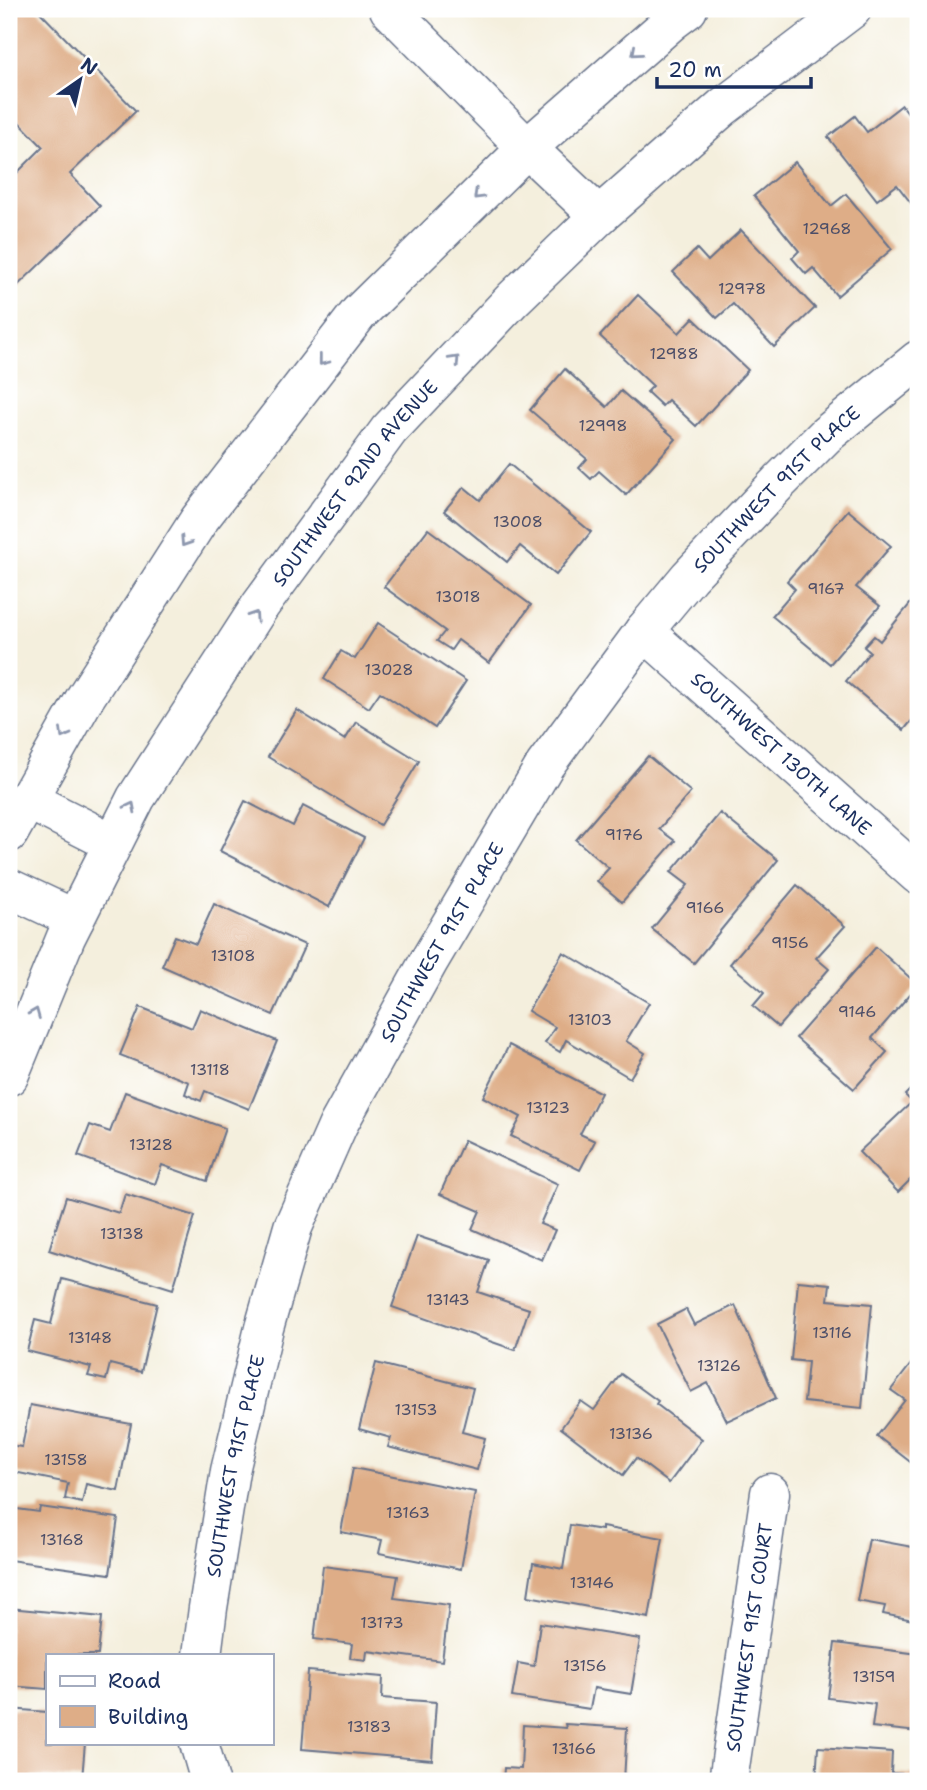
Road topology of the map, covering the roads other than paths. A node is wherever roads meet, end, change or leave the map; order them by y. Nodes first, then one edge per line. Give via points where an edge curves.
1 (389, 9) edge
2 (688, 9) edge
3 (852, 9) edge
4 (527, 148) junction
5 (599, 216) junction
6 (918, 360) edge
7 (644, 631) junction
8 (26, 799) junction
9 (9, 834) edge
10 (113, 843) junction
11 (918, 875) edge
12 (9, 888) edge
13 (75, 919) junction
14 (9, 1076) edge
15 (770, 1493) dead end
16 (202, 1654) edge
17 (199, 1744) edge
18 (210, 1781) edge
19 (729, 1781) edge

1 - 4 street
2 -> 4 street
3 - 5 street, SOUTHWEST 92ND AVENUE via 723,107
4 - 5 street
4 -> 8 street via 359,313 199,520
10 -> 5 street, SOUTHWEST 92ND AVENUE via 136,798 260,606 390,430 513,299
6 - 7 street, SOUTHWEST 91ST PLACE via 827,435 780,481
7 - 11 street, SOUTHWEST 130TH LANE
7 - 16 street, SOUTHWEST 91ST PLACE via 545,765 429,961 338,1125 299,1214 264,1328 230,1471
8 - 9 street
8 - 10 street
10 - 13 street, SOUTHWEST 92ND AVENUE
12 - 13 street
14 -> 13 street, SOUTHWEST 92ND AVENUE
15 - 19 street, SOUTHWEST 91ST COURT
17 - 18 street

